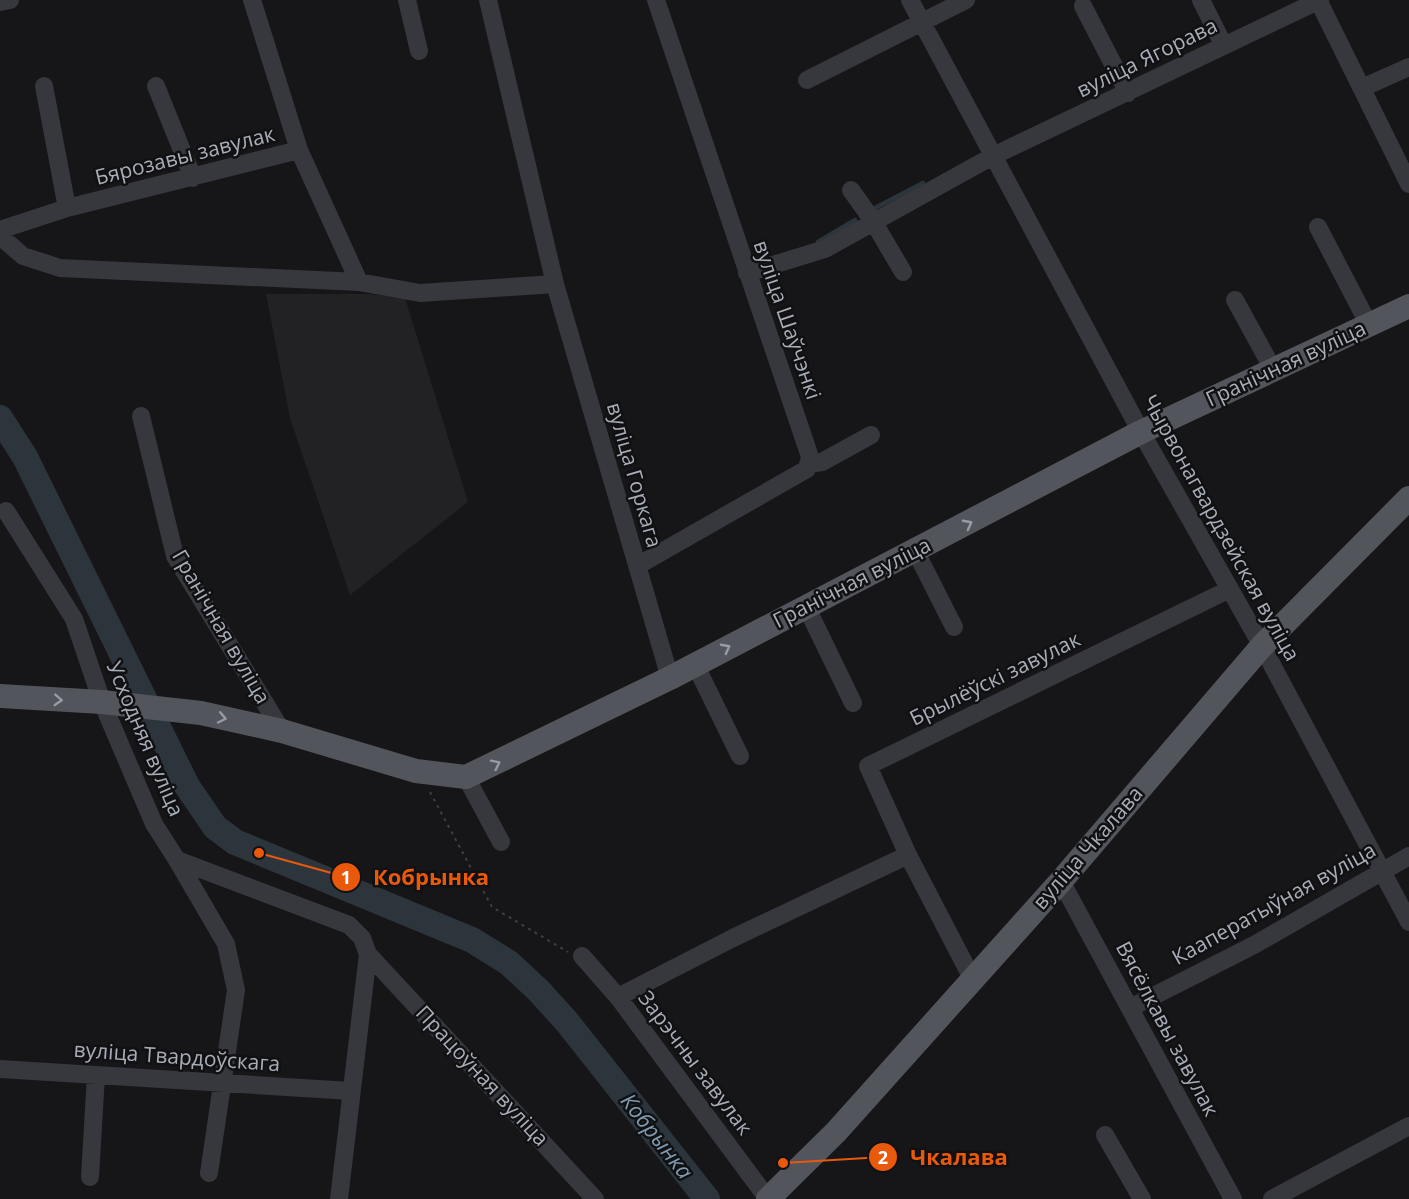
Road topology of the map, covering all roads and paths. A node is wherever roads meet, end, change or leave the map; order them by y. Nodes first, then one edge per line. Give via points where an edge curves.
1 (10, 0) edge
2 (252, 0) edge
3 (407, 0) edge
4 (488, 0) edge
5 (656, 0) edge
6 (910, 0) edge
7 (966, 0) edge
8 (1201, 0) edge
9 (1319, 0) edge
10 (0, 2) edge
11 (1083, 6) dead end
12 (921, 21) junction
13 (1224, 46) junction
14 (419, 51) dead end
15 (1409, 67) edge
16 (807, 80) dead end
17 (44, 86) dead end
18 (156, 86) dead end
19 (1362, 88) junction
20 (1128, 93) junction
21 (299, 150) junction
22 (993, 156) junction
23 (193, 178) junction
24 (1409, 184) edge
25 (851, 190) dead end
26 (67, 208) junction
27 (873, 221) junction
28 (1318, 227) dead end
29 (0, 230) edge
30 (0, 236) edge
31 (903, 272) dead end
32 (747, 273) junction
33 (358, 282) junction
34 (555, 284) junction
35 (1235, 300) dead end
36 (1409, 306) edge
37 (1368, 325) junction
38 (1275, 371) junction
39 (141, 416) dead end
40 (1141, 432) junction
41 (871, 435) dead end
42 (808, 464) junction
43 (1409, 498) edge
44 (6, 511) dead end
45 (916, 552) junction
46 (637, 567) junction
47 (1230, 589) junction
48 (806, 606) junction
49 (954, 627) dead end
50 (1262, 646) junction
51 (695, 664) junction
52 (670, 678) junction
53 (0, 696) edge
54 (102, 702) junction
55 (853, 703) dead end
56 (282, 731) junction
57 (740, 756) dead end
58 (419, 772) junction
59 (466, 777) junction
60 (501, 842) dead end
61 (908, 855) junction
62 (1409, 856) edge
63 (177, 860) junction
64 (1382, 870) junction
65 (1061, 881) junction
66 (1409, 922) edge
67 (368, 954) junction
68 (582, 956) joint
69 (972, 980) junction
70 (618, 997) junction
71 (1130, 1008) junction
72 (0, 1069) edge
73 (96, 1075) junction
74 (221, 1083) junction
75 (351, 1091) junction
76 (1409, 1126) edge
77 (1105, 1136) dead end
78 (209, 1173) dead end
79 (90, 1177) dead end
80 (339, 1199) edge
81 (595, 1199) edge
82 (768, 1199) edge
83 (1142, 1199) edge
84 (1233, 1199) edge
85 (1272, 1199) edge

1 - 10 street
2 - 21 street, Бярозавы завулак
3 - 14 street
4 - 34 street, вуліца Горкага
5 - 32 street, вуліца Шаўчэнкі
6 - 12 street, Чырвонагвардзейская вуліца
7 - 12 street
8 - 13 street
9 - 13 street, вуліца Ягорава
9 - 19 street
11 - 20 street
12 - 16 street
12 - 22 street, Чырвонагвардзейская вуліца
13 - 20 street, вуліца Ягорава
15 - 19 street
17 - 26 street
18 - 23 street
19 - 24 street
20 - 22 street, вуліца Ягорава
21 - 23 street, Бярозавы завулак
21 - 33 street
22 - 27 street
22 - 40 street, Чырвонагвардзейская вуліца
23 - 26 street, Бярозавы завулак
25 - 27 street
26 - 29 street, Бярозавы завулак
27 - 31 street
27 - 32 street via 825,249
28 - 37 street
30 - 33 street via 23,256 60,268
32 - 42 street, вуліца Шаўчэнкі via 810,457
33 - 34 street via 420,292
34 - 46 street, вуліца Горкага
35 - 38 street
36 - 37 main road, Гранічная вуліца
37 - 38 main road, Гранічная вуліца
38 - 40 main road, Гранічная вуліца
39 - 56 street, Гранічная вуліца via 175,556
45 -> 40 main road, Гранічная вуліца
40 - 47 street, Чырвонагвардзейская вуліца
41 - 42 street via 822,462
42 - 46 street via 807,469
43 - 50 main road, вуліца Чкалава
44 - 54 street, Усходняя вуліца via 74,619
45 - 48 main road, Гранічная вуліца
45 - 49 street
46 - 52 street, вуліца Горкага
47 - 50 street, Чырвонагвардзейская вуліца
47 - 61 street, Брылёўскі завулак via 868,766
51 -> 48 main road, Гранічная вуліца
48 - 55 street
50 - 64 street, Чырвонагвардзейская вуліца
50 - 65 main road, вуліца Чкалава
51 - 52 main road, Гранічная вуліца
51 - 57 street
59 -> 52 main road, Гранічная вуліца
53 -> 54 main road
54 -> 56 main road, Гранічная вуліца via 164,707
54 - 63 street, Усходняя вуліца via 154,824
56 - 58 main road, Гранічная вуліца
58 - 59 main road, Гранічная вуліца
58 - 68 path via 492,907 563,950
59 - 60 street
61 - 69 street, Брылёўскі завулак
61 - 70 street
62 - 64 street, Кааператыўная вуліца
63 - 67 street via 349,925 362,938
63 - 74 street, Усходняя вуліца via 226,944 236,990
64 - 66 street, Чырвонагвардзейская вуліца
64 - 71 street, Кааператыўная вуліца via 1254,945
65 - 69 main road, вуліца Чкалава
65 - 71 street, Вясёлкавы завулак
67 - 75 street
67 - 81 street, Працоўная вуліца
68 - 70 street, Зарэчны завулак
69 - 82 main road, вуліца Чкалава via 836,1132
70 - 82 street, Зарэчны завулак
71 - 84 street, Вясёлкавы завулак
72 - 73 street, вуліца Твардоўскага
73 - 74 street, вуліца Твардоўскага
73 - 79 street
74 - 75 street, вуліца Твардоўскага
74 - 78 street, Усходняя вуліца
75 - 80 street
76 - 85 street
77 - 83 street

